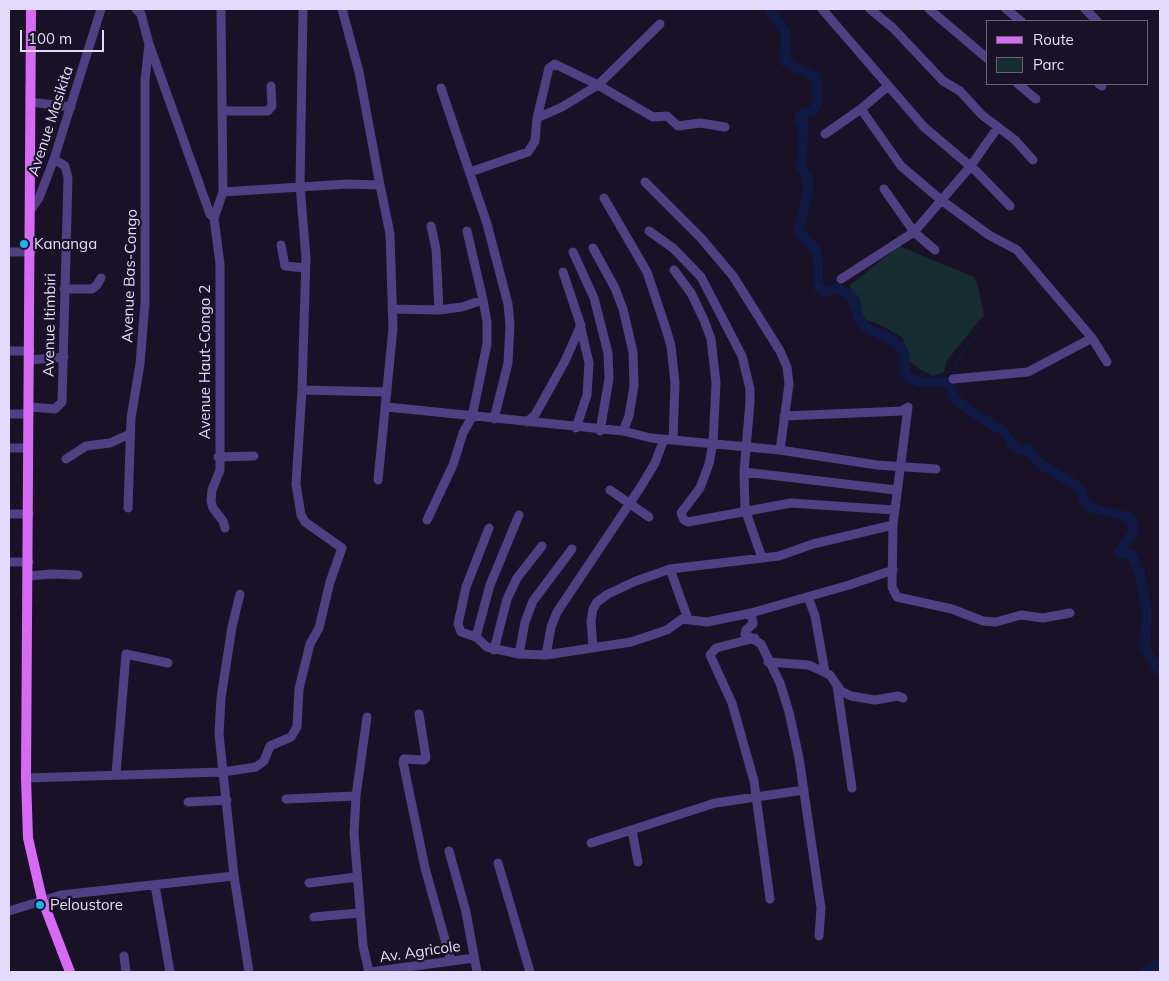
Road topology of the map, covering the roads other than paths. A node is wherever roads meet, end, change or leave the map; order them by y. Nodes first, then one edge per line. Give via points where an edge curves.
1 (31, 9) edge
2 (101, 9) edge
3 (221, 9) edge
4 (303, 9) edge
5 (342, 9) edge
6 (822, 9) edge
7 (870, 9) edge
8 (929, 9) edge
9 (1006, 9) edge
10 (1084, 9) edge
11 (140, 10) edge
12 (1020, 20) edge
13 (1096, 20) edge
14 (660, 24) dead end
15 (149, 44) junction
16 (986, 57) edge
17 (598, 85) junction
18 (1019, 85) edge
19 (272, 86) dead end
20 (888, 86) junction
21 (441, 88) dead end
22 (1036, 98) dead end
23 (30, 102) junction
24 (71, 107) junction
25 (861, 109) junction
26 (222, 111) junction
27 (537, 118) junction
28 (725, 126) dead end
29 (998, 127) junction
30 (825, 134) dead end
31 (54, 160) junction
32 (1033, 160) dead end
33 (970, 167) junction
34 (470, 172) junction
35 (645, 182) dead end
36 (380, 185) junction
37 (301, 188) junction
38 (884, 189) dead end
39 (223, 192) junction
40 (604, 198) dead end
41 (941, 200) junction
42 (1010, 206) dead end
43 (30, 211) junction
44 (214, 218) junction
45 (431, 226) dead end
46 (467, 231) dead end
47 (649, 232) dead end
48 (914, 232) junction
49 (281, 245) dead end
50 (594, 248) dead end
51 (935, 250) dead end
52 (9, 252) edge
53 (30, 252) junction
54 (573, 252) dead end
55 (305, 268) junction
56 (674, 270) dead end
57 (563, 272) dead end
58 (101, 278) dead end
59 (841, 279) dead end
60 (64, 289) junction
61 (484, 300) junction
62 (392, 309) junction
63 (439, 310) junction
64 (581, 325) junction
65 (1092, 338) junction
66 (9, 351) edge
67 (30, 356) junction
68 (64, 357) junction
69 (1106, 362) dead end
70 (953, 379) dead end
71 (302, 390) junction
72 (387, 392) junction
73 (387, 407) junction
74 (30, 410) junction
75 (9, 414) edge
76 (784, 416) junction
77 (472, 417) junction
78 (494, 419) junction
79 (527, 422) junction
80 (576, 428) junction
81 (600, 431) junction
82 (623, 431) junction
83 (130, 434) junction
84 (668, 439) junction
85 (713, 442) junction
86 (746, 446) junction
87 (9, 448) edge
88 (28, 448) junction
89 (780, 450) junction
90 (254, 456) dead end
91 (218, 458) junction
92 (66, 459) dead end
93 (899, 467) junction
94 (936, 469) dead end
95 (744, 472) junction
96 (378, 480) dead end
97 (610, 490) dead end
98 (896, 490) junction
99 (630, 504) junction
100 (128, 508) dead end
101 (745, 509) junction
102 (894, 510) junction
103 (9, 514) edge
104 (29, 514) junction
105 (519, 515) dead end
106 (649, 517) dead end
107 (427, 520) dead end
108 (893, 525) junction
109 (225, 528) dead end
110 (489, 528) dead end
111 (542, 546) dead end
112 (572, 549) dead end
113 (762, 558) junction
114 (9, 562) edge
115 (29, 562) junction
116 (670, 569) junction
117 (893, 570) junction
118 (78, 575) dead end
119 (29, 576) junction
120 (240, 594) dead end
121 (808, 597) junction
122 (751, 613) junction
123 (1070, 613) dead end
124 (688, 619) junction
125 (476, 637) junction
126 (755, 638) junction
127 (593, 648) junction
128 (494, 650) junction
129 (519, 654) junction
130 (546, 655) junction
131 (768, 662) junction
132 (168, 663) dead end
133 (825, 672) junction
134 (837, 686) junction
135 (903, 698) dead end
136 (418, 714) dead end
137 (367, 717) dead end
138 (224, 772) junction
139 (116, 774) junction
140 (26, 778) junction
141 (852, 788) dead end
142 (804, 790) junction
143 (356, 796) junction
144 (757, 796) junction
145 (286, 799) dead end
146 (227, 800) junction
147 (188, 802) dead end
148 (632, 830) junction
149 (591, 843) dead end
150 (449, 851) dead end
151 (638, 862) dead end
152 (498, 863) dead end
153 (234, 876) junction
154 (356, 877) junction
155 (309, 883) dead end
156 (155, 885) junction
157 (42, 899) junction
158 (770, 899) dead end
159 (9, 911) edge
160 (360, 913) junction
161 (314, 917) dead end
162 (819, 936) dead end
163 (124, 956) dead end
164 (474, 958) junction
165 (451, 961) junction
166 (530, 971) edge
167 (70, 972) edge
168 (126, 972) edge
169 (170, 972) edge
170 (249, 972) edge
171 (370, 972) edge
172 (477, 972) edge
173 (519, 972) edge

1 - 23 main road
2 - 24 street, Avenue Masikita
3 - 26 street, Avenue Haut-Congo 2
4 - 37 street
5 - 36 street via 359,72
6 - 20 street
7 - 29 street via 893,28 943,81 960,91
8 - 16 street
9 - 12 street
10 - 13 street
11 - 15 street
14 - 17 street
15 - 44 street
15 - 83 street, Avenue Bas-Congo via 145,80 145,303
17 - 27 street
17 - 27 street via 553,64 549,68
17 - 28 street via 654,117 670,118 678,126 700,123
18 - 22 street
19 - 26 street via 272,106 268,111
20 - 25 street
20 - 33 street via 924,127
21 - 34 street
23 - 24 street
23 - 43 main road
24 - 31 street, Avenue Masikita
25 - 30 street
25 - 41 street via 896,161
26 - 39 street, Avenue Haut-Congo 2
27 - 34 street via 535,141 528,152
29 - 32 street
29 - 33 street
31 - 43 street, Avenue Masikita via 39,198
31 - 60 street, Avenue Itimbiri via 65,166 68,178
33 - 41 street
33 - 42 street
34 - 78 street via 499,267 510,325 508,363
35 - 76 street via 701,238 733,276 771,335 787,367 789,384
36 - 37 street
36 - 62 street via 390,234
37 - 39 street
37 - 55 street
38 - 48 street
39 - 44 street, Avenue Haut-Congo 2
40 - 84 street via 648,272 671,346 675,383
41 - 48 street
41 - 65 street via 1017,250
43 - 53 main road
44 - 91 street, Avenue Haut-Congo 2 via 220,256
45 - 63 street via 436,249
46 - 61 street
47 - 86 street via 673,248 701,276 742,356 750,389
48 - 51 street
48 - 59 street
49 - 55 street via 285,266
50 - 82 street via 618,295 634,352 634,386
52 - 53 street
53 - 67 main road
54 - 81 street via 594,298 608,353 610,378
55 - 71 street
56 - 85 street via 698,304 711,340 716,383
57 - 64 street
58 - 60 street via 92,289
60 - 68 street, Avenue Itimbiri
61 - 63 street
61 - 77 street via 487,344
62 - 63 street
62 - 72 street via 393,338
64 - 79 street via 565,361
64 - 80 street via 589,363 589,382
65 - 69 street
65 - 70 street via 1028,372
66 - 67 street
67 - 68 street
67 - 74 main road
68 - 74 street, Avenue Itimbiri via 62,402 54,409
71 - 72 street
71 - 138 street via 296,484 301,515 309,526 342,548 318,628 310,644 299,689 295,732 270,746 264,761 256,767
72 - 73 street
73 - 77 street
73 - 96 street
74 - 75 street, Avenue Itimbiri
74 - 88 main road
76 - 89 street
76 - 93 street via 902,411 908,407
77 - 78 street
77 - 107 street via 463,432 454,466
78 - 79 street
79 - 80 street
80 - 81 street
81 - 82 street
82 - 84 street via 638,437
83 - 92 street via 110,443 86,446
83 - 100 street, Avenue Bas-Congo
84 - 85 street
84 - 99 street
85 - 86 street
85 - 101 street via 705,478 681,513 682,517 688,522
86 - 89 street
86 - 95 street
87 - 88 street
88 - 104 main road
89 - 93 street
90 - 91 street
91 - 109 street, Avenue Haut-Congo 2 via 219,477 214,483 211,501
93 - 94 street
93 - 98 street
95 - 98 street
95 - 101 street
97 - 99 street
98 - 102 street
99 - 106 street
99 - 130 street via 557,612
101 - 102 street via 816,503
101 - 113 street
102 - 108 street
103 - 104 street
104 - 115 main road
105 - 125 street via 490,585
108 - 113 street
108 - 117 street
110 - 125 street via 466,586 458,624 461,632
111 - 128 street via 507,599
112 - 129 street via 533,601
113 - 116 street
114 - 115 street
115 - 119 main road
116 - 124 street
116 - 127 street via 636,581 597,602 591,621
117 - 121 street
117 - 123 street via 892,587 897,597 952,608 983,621 996,622 1021,615 1043,618
118 - 119 street
119 - 140 main road
120 - 138 street via 221,698 219,734
121 - 122 street
121 - 133 street via 815,616
122 - 124 street via 707,622
122 - 126 street via 753,624 745,632
124 - 127 street via 631,642
125 - 128 street
126 - 131 street
126 - 144 street via 716,648 710,654 732,703
127 - 130 street
128 - 129 street
129 - 130 street
131 - 133 street via 809,665
131 - 142 street via 783,691
132 - 139 street via 126,654
133 - 134 street
134 - 135 street via 851,696 868,700
134 - 141 street
136 - 165 street via 426,758 404,759 403,762 425,868
137 - 143 street
138 - 139 street
138 - 146 street
139 - 140 street
140 - 157 main road via 28,838
142 - 144 street
142 - 162 street via 821,908
143 - 145 street
143 - 154 street
144 - 148 street via 715,803
144 - 158 street
146 - 147 street
146 - 153 street
148 - 149 street
148 - 151 street
150 - 164 street via 466,912
152 - 166 street
153 - 156 street
153 - 170 street
154 - 155 street
154 - 160 street
156 - 157 street
156 - 169 street
157 - 159 street
157 - 167 main road
160 - 161 street
160 - 171 street via 363,946
163 - 168 street
164 - 165 street, Av. Agricole
164 - 172 street
165 - 171 street, Av. Agricole
166 - 173 street

